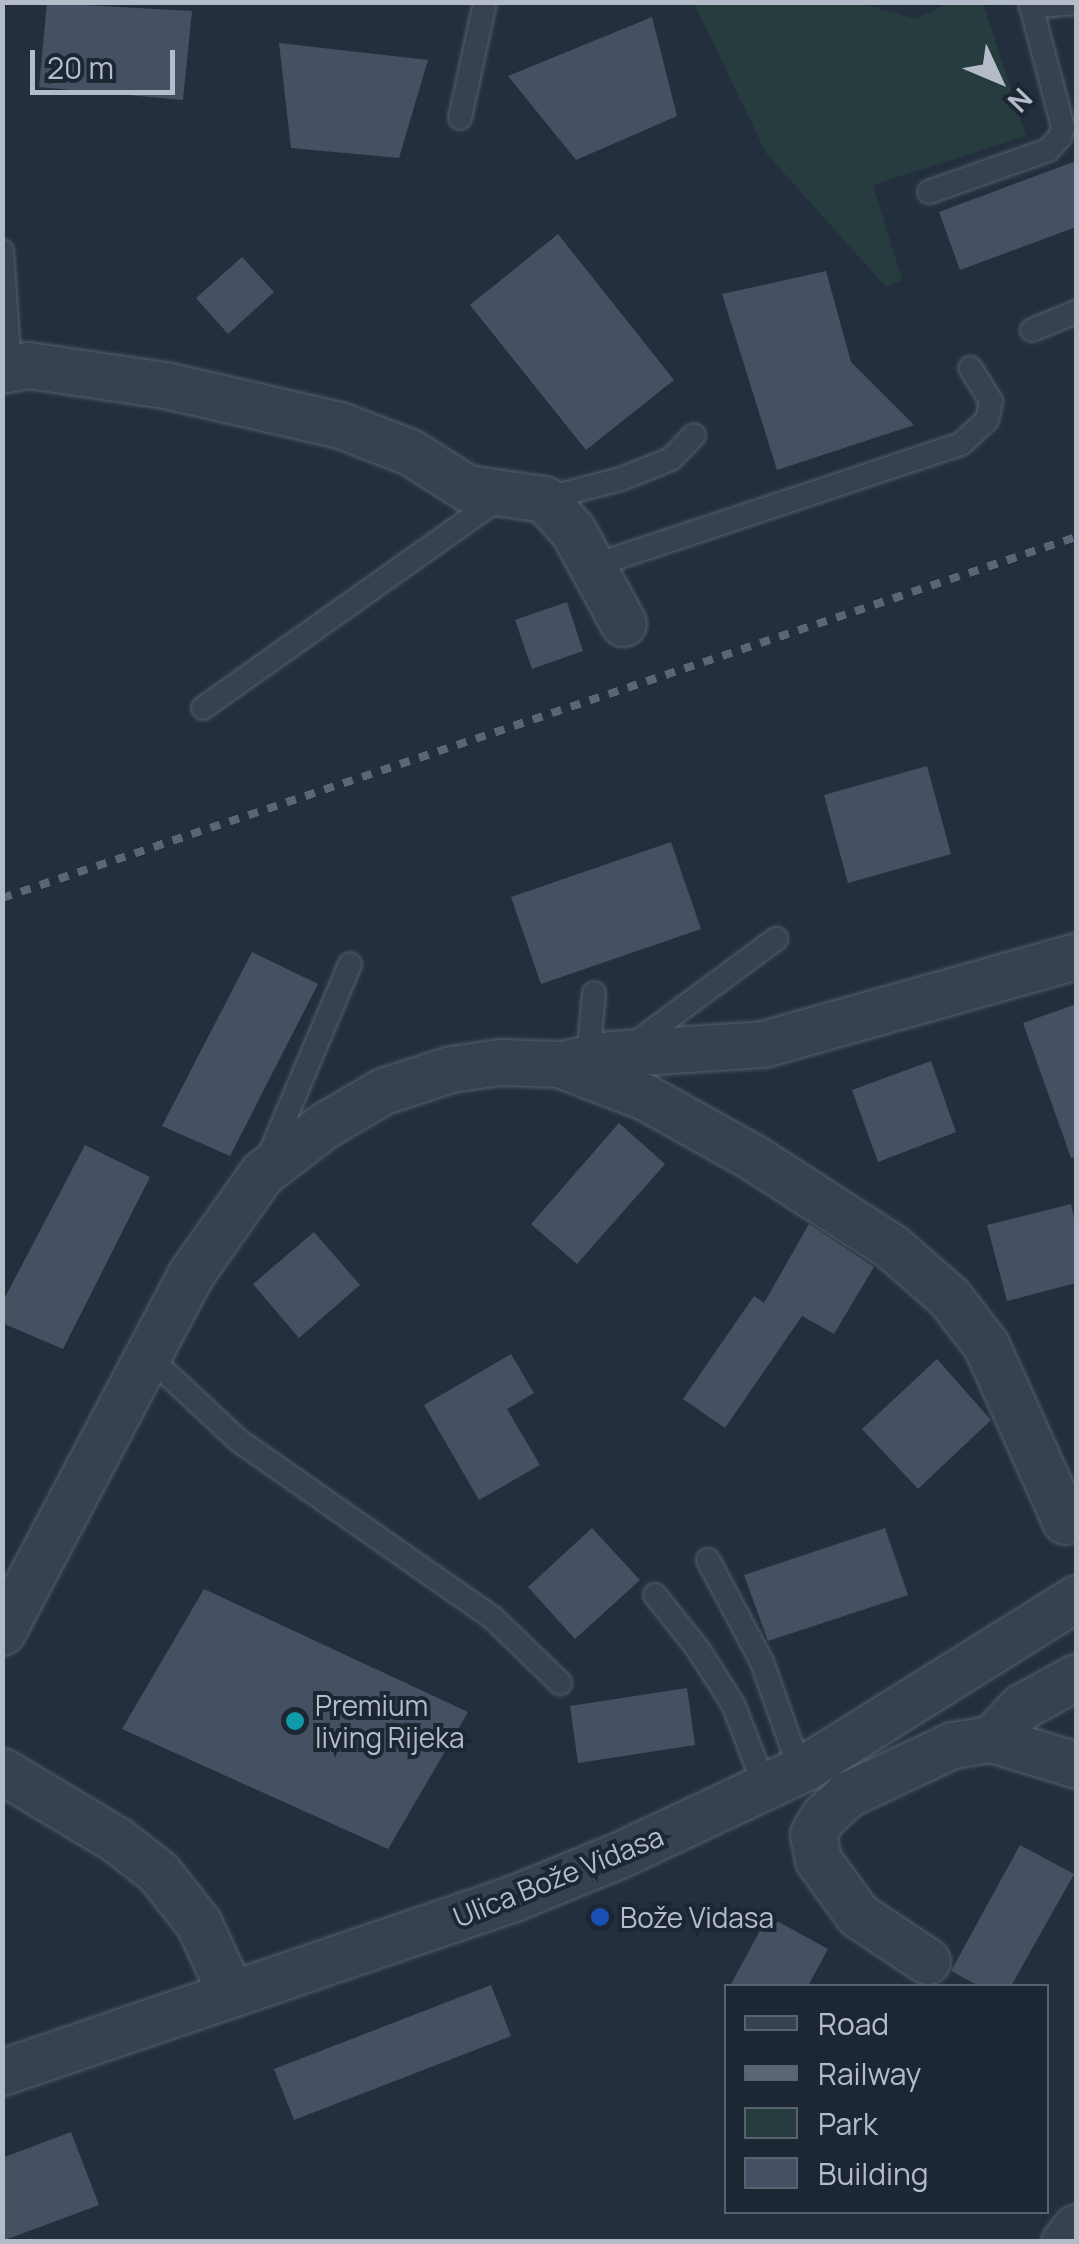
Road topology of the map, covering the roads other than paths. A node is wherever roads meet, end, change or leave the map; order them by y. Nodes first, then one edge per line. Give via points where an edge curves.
1 (485, 2) edge
2 (1076, 3) edge
3 (1030, 5) edge
4 (460, 118) dead end
5 (929, 192) dead end
6 (2, 251) edge
7 (1076, 312) edge
8 (1032, 330) dead end
9 (970, 368) dead end
10 (6, 370) edge
11 (694, 436) dead end
12 (522, 497) junction
13 (592, 566) junction
14 (624, 623) dead end
15 (202, 708) dead end
16 (776, 939) dead end
17 (1076, 956) edge
18 (350, 964) dead end
19 (594, 993) dead end
20 (589, 1058) junction
21 (262, 1173) junction
22 (147, 1355) junction
23 (1065, 1521) dead end
24 (708, 1560) dead end
25 (655, 1595) dead end
26 (1076, 1598) edge
27 (2, 1632) edge
28 (1076, 1677) edge
29 (560, 1683) dead end
30 (991, 1739) junction
31 (1076, 1764) edge
32 (2, 1771) edge
33 (783, 1778) junction
34 (927, 1961) dead end
35 (230, 1994) junction
36 (2, 2072) edge
37 (1076, 2227) edge
38 (1064, 2242) edge

1 - 4 lane
2 - 3 lane
3 - 5 lane via 1064,127 1060,137 1048,150
6 - 10 lane
7 - 8 lane
9 - 13 lane via 991,401 987,420 961,444
10 - 12 street via 28,366 165,385 340,426 410,452 466,488
11 - 12 lane via 671,459 621,478
12 - 13 street via 573,531
12 - 15 lane
13 - 14 street
16 - 20 lane
17 - 20 street via 763,1044
18 - 21 lane
19 - 20 lane
20 - 21 street via 451,1069 383,1091
20 - 23 street via 892,1246 949,1296 986,1345
21 - 22 street via 190,1275
22 - 27 street
22 - 29 lane via 238,1440 492,1617
24 - 33 lane via 762,1662
25 - 33 lane
26 - 33 street, Ulica Bože Vidasa
28 - 30 street via 1021,1707
30 - 31 street
30 - 34 street via 952,1745 848,1794 813,1834 818,1860 858,1915
32 - 35 street via 158,1872 200,1924
33 - 35 street, Ulica Bože Vidasa via 514,1898
35 - 36 street, Ulica Bože Vidasa
37 - 38 street

